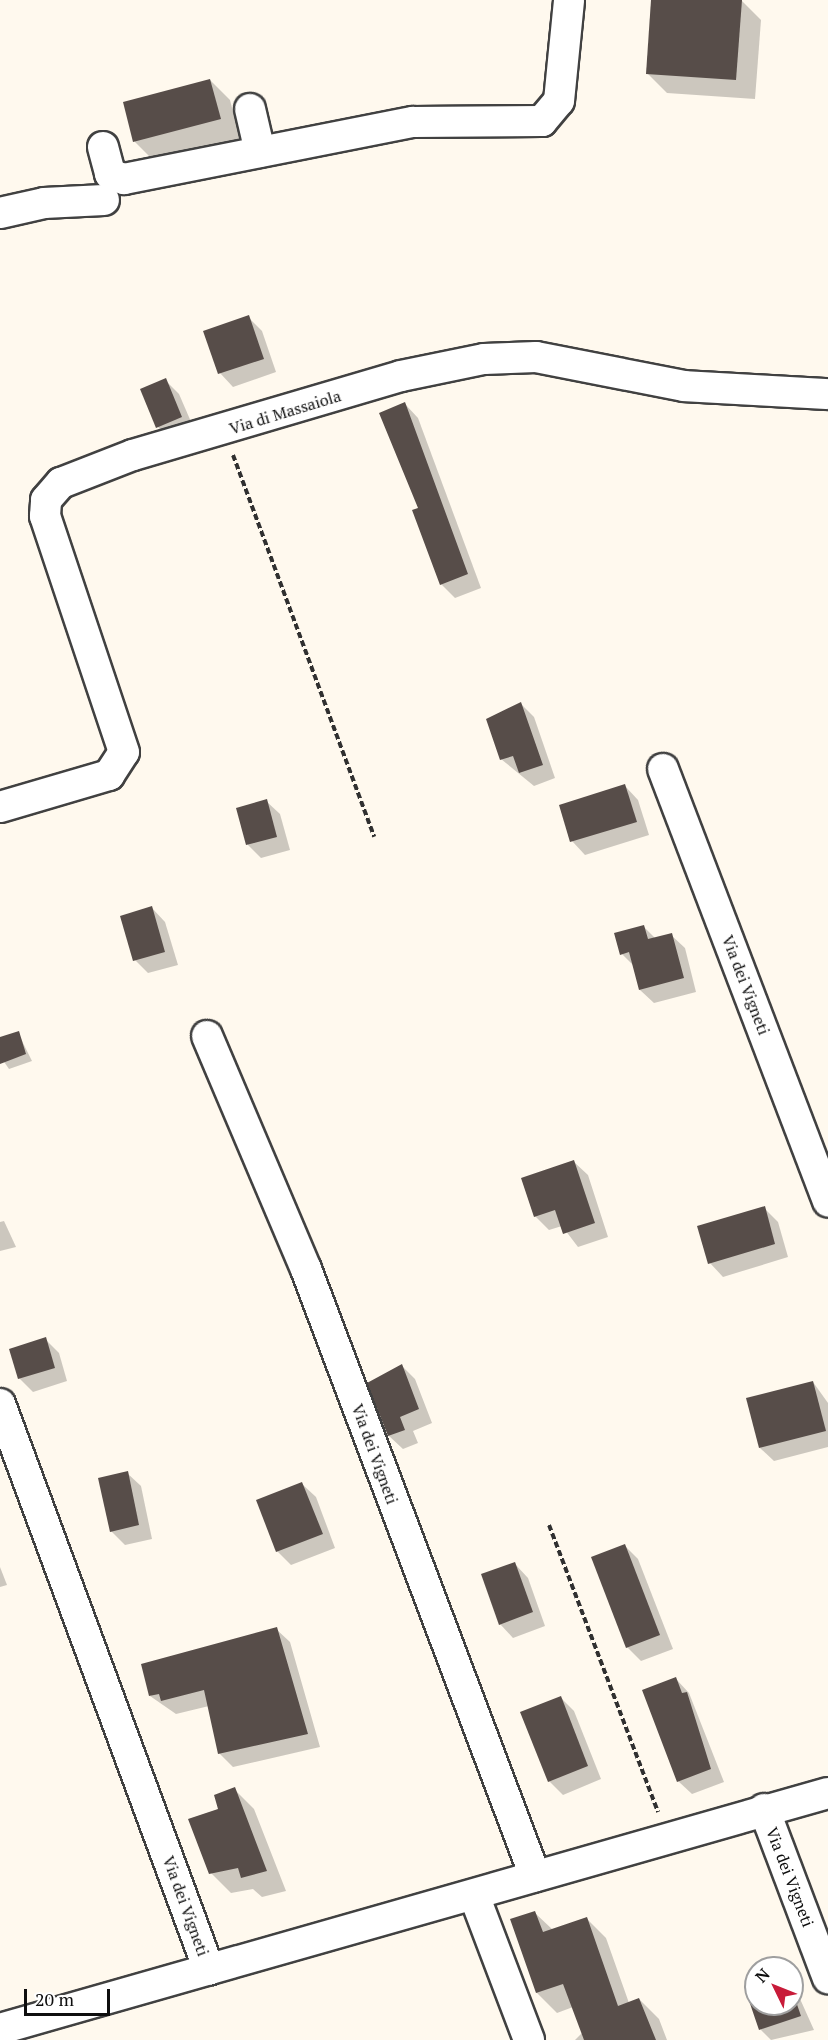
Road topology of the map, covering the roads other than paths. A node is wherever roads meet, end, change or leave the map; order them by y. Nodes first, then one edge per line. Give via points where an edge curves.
1 (569, 0) edge
2 (250, 109) dead end
3 (103, 147) dead end
4 (260, 152) junction
5 (104, 200) dead end
6 (0, 213) edge
7 (828, 394) edge
8 (663, 769) dead end
9 (0, 807) edge
10 (207, 1035) dead end
11 (828, 1202) edge
12 (0, 1404) edge
13 (828, 1793) edge
14 (764, 1809) junction
15 (535, 1876) junction
16 (474, 1895) junction
17 (209, 1970) junction
18 (828, 1978) edge
19 (0, 2029) edge
20 (529, 2040) edge

1 - 4 street via 559,101 542,121 436,119
2 - 4 street
3 - 4 street via 110,174 118,179
5 - 6 street via 44,203
7 - 9 street, Via di Massaiola via 684,386 508,357 424,369 68,479 45,500 49,534 125,742 122,761 109,775
8 - 11 street, Via dei Vigneti
10 - 15 street, Via dei Vigneti via 306,1269
12 - 17 street, Via dei Vigneti
13 - 14 street, Via dei Vigneti
14 - 15 street, Via dei Vigneti
14 - 18 street, Via dei Vigneti
15 - 16 street, Via dei Vigneti
16 - 17 street, Via dei Vigneti
16 - 20 street
17 - 19 street, Via dei Vigneti

